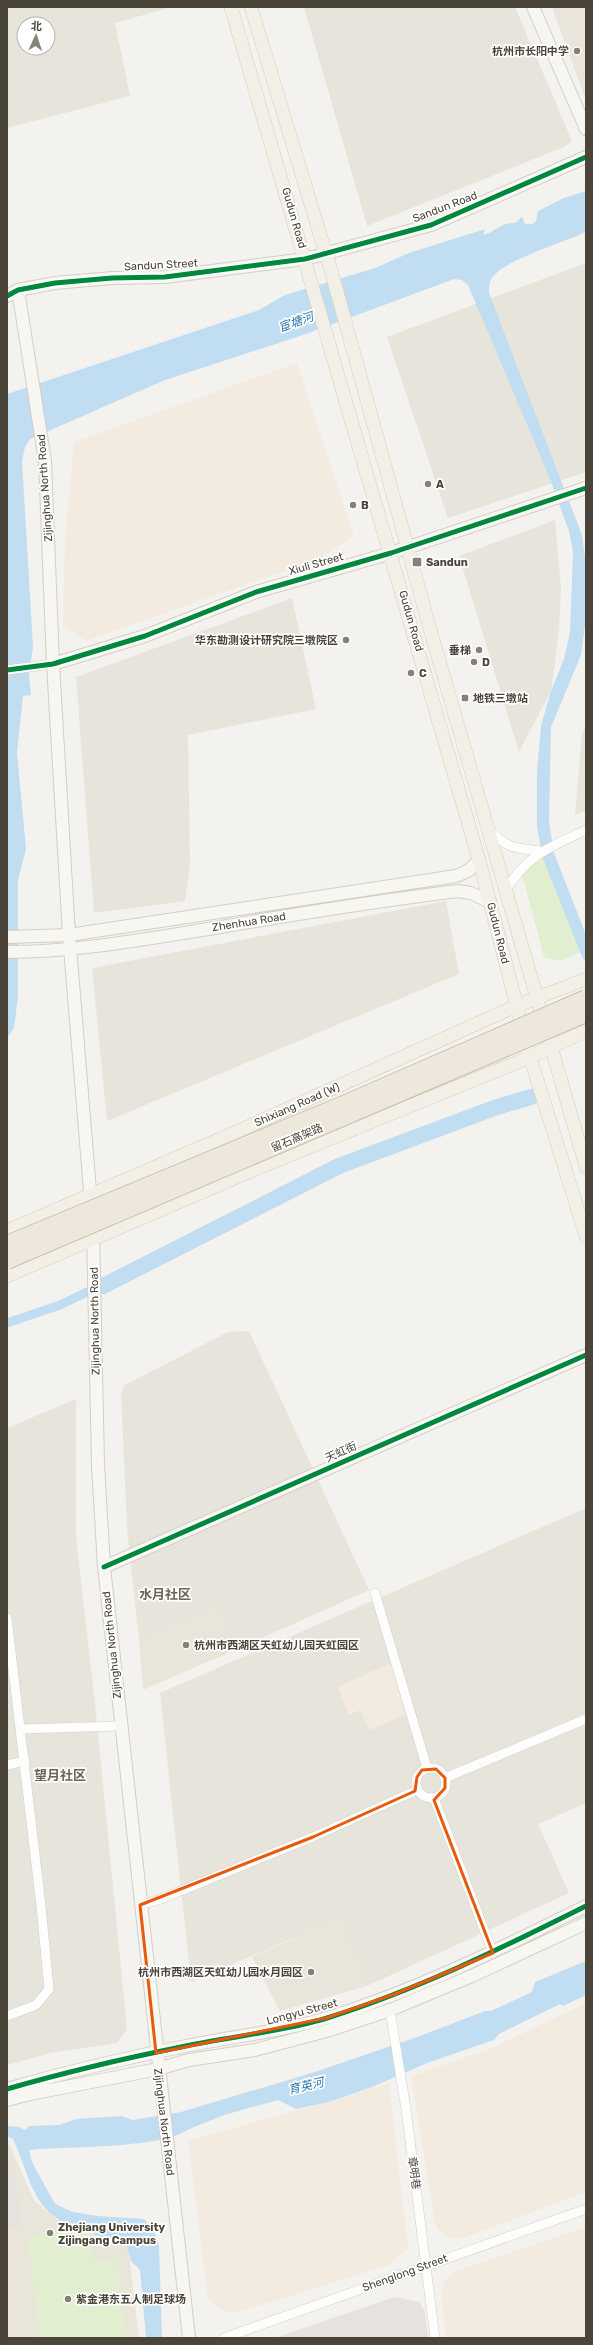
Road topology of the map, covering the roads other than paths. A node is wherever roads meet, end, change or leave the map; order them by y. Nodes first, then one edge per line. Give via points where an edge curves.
1 (231, 7) edge
2 (251, 7) edge
3 (534, 7) edge
4 (586, 129) edge
5 (586, 157) edge
6 (325, 253) junction
7 (306, 259) junction
8 (13, 289) edge
9 (7, 296) edge
10 (586, 488) edge
11 (407, 548) junction
12 (391, 553) junction
13 (53, 664) junction
14 (7, 670) edge
15 (488, 830) junction
16 (586, 830) edge
17 (541, 851) junction
18 (479, 860) junction
19 (506, 890) junction
20 (490, 902) junction
21 (69, 935) junction
22 (7, 937) edge
23 (71, 949) junction
24 (7, 952) edge
25 (586, 979) edge
26 (586, 998) edge
27 (537, 999) junction
28 (516, 1006) junction
29 (586, 1014) edge
30 (586, 1031) edge
31 (551, 1047) junction
32 (530, 1057) junction
33 (586, 1167) edge
34 (91, 1196) junction
35 (7, 1231) edge
36 (586, 1236) edge
37 (94, 1240) junction
38 (7, 1244) edge
39 (7, 1261) edge
40 (7, 1276) edge
41 (586, 1355) edge
42 (104, 1567) junction
43 (375, 1593) dead end
44 (7, 1618) edge
45 (586, 1719) edge
46 (120, 1726) junction
47 (21, 1729) junction
48 (25, 1761) junction
49 (7, 1765) edge
50 (427, 1768) junction
51 (445, 1778) junction
52 (417, 1790) junction
53 (434, 1798) junction
54 (140, 1905) junction
55 (586, 1906) edge
56 (586, 1923) edge
57 (493, 1953) junction
58 (390, 2010) junction
59 (7, 2016) edge
60 (156, 2053) junction
61 (158, 2069) junction
62 (7, 2089) edge
63 (7, 2100) edge
64 (586, 2209) edge
65 (427, 2266) junction
66 (189, 2338) edge
67 (224, 2338) edge
68 (435, 2338) edge

1 - 7 main road, Gudun Road
2 - 6 main road, Gudun Road
3 - 4 street
5 - 6 street, Sandun Road via 431,226
6 - 7 street, Sandun Road
6 - 11 main road, Gudun Road
7 - 8 street, Sandun Street via 165,277 112,278
7 - 12 main road, Gudun Road
8 - 9 street, Sandun Street
8 - 13 street, Zijinghua North Road via 43,442
10 - 11 street, Xiuli Street
11 - 12 street, Xiuli Street
11 - 15 main road, Gudun Road
12 - 13 street, Xiuli Street via 256,592 145,636
12 - 18 main road, Gudun Road
13 - 14 street
13 - 21 street, Zijinghua North Road
15 - 17 street via 514,849
15 - 19 main road, Gudun Road
16 - 17 street
17 - 19 street via 515,874
18 - 20 main road, Gudun Road
18 - 21 street, Zhenhua Road via 468,871 456,876
19 - 27 main road, Gudun Road
20 - 23 street, Zhenhua Road via 471,893 458,891
20 - 28 main road, Gudun Road
21 - 22 street, Zhenhua Road
21 - 23 street, Zijinghua North Road
23 - 24 street, Zhenhua Road
23 - 34 street, Zijinghua North Road
25 - 27 main road, Shixiang Road (W)
26 - 38 highway, 留石高架路, bridge via 338,1106
27 - 28 main road, Shixiang Road (W)
27 - 31 main road, Gudun Road
28 - 32 main road, Gudun Road
28 - 34 main road, Shixiang Road (W)
29 - 39 highway, 留石高架路, bridge
30 - 31 main road
31 - 32 main road
31 - 33 main road, Gudun Road
32 - 36 main road, Gudun Road
32 - 37 main road via 251,1170
34 - 35 main road, Shixiang Road (W)
34 - 37 street, Zijinghua North Road
37 - 40 main road
37 - 42 street, Zijinghua North Road via 98,1465
41 - 42 street, 天虹街
42 - 46 street, Zijinghua North Road
43 - 50 street
44 - 47 street
45 - 51 street
46 - 47 street
46 - 54 street, Zijinghua North Road
47 - 48 street
48 - 49 street
48 - 59 street via 49,1989 36,2005
50 - 51 street via 440,1771
50 - 52 street via 417,1777
51 - 53 street via 443,1793
52 - 53 street via 424,1797
52 - 54 street via 314,1837
53 - 57 street
54 - 60 street, Zijinghua North Road
55 - 57 street, Longyu Street
56 - 58 street via 474,1975
57 - 60 street, Longyu Street via 395,1994 326,2018
58 - 61 street via 263,2048 189,2060
58 - 65 street, 章明巷
60 - 61 street, Zijinghua North Road
60 - 62 street, Longyu Street
61 - 63 street
61 - 66 street, Zijinghua North Road
64 - 65 street, Shenglong Street
65 - 67 street, Shenglong Street
65 - 68 street, 章明巷

